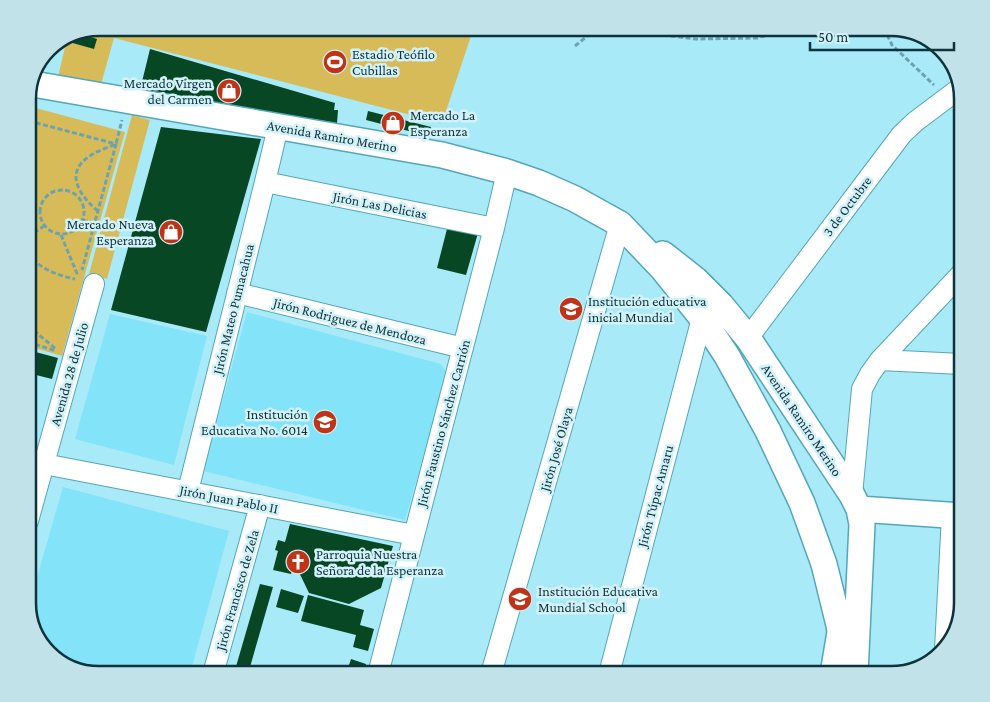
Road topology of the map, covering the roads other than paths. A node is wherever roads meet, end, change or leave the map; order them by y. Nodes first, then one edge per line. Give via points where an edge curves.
1 (38, 85) edge
2 (953, 92) edge
3 (278, 127) junction
4 (507, 172) junction
5 (265, 182) junction
6 (620, 224) junction
7 (494, 228) junction
8 (954, 281) edge
9 (87, 282) road end
10 (237, 293) junction
11 (702, 318) junction
12 (748, 338) junction
13 (463, 348) junction
14 (880, 360) junction
15 (954, 364) edge
16 (37, 475) edge
17 (188, 492) junction
18 (856, 502) junction
19 (260, 505) junction
20 (954, 516) edge
21 (414, 535) junction
22 (954, 549) edge
23 (947, 631) edge
24 (215, 666) edge
25 (380, 666) edge
26 (493, 666) edge
27 (610, 666) edge
28 (834, 666) edge
29 (854, 666) edge

1 - 3 street, Avenida Ramiro Merino
2 - 12 street, 3 de Octubre via 902,134
3 - 4 street, Avenida Ramiro Merino via 442,156
3 - 5 street, Jirón Mateo Pumacahua
4 - 6 street, Avenida Ramiro Merino via 575,199
4 - 7 street, Jirón Faustino Sánchez Carrión
5 - 7 street, Jirón Las Delicias
5 - 10 street, Jirón Mateo Pumacahua
6 - 11 street, Avenida Ramiro Merino via 662,268
6 - 12 street, Avenida Ramiro Merino via 696,280
6 - 26 street, Jirón José Olaya
7 - 13 street, Jirón Faustino Sánchez Carrión
8 - 14 street
9 - 16 street, Avenida 28 de Julio
10 - 13 street, Jirón Rodriguez de Mendoza
10 - 17 street, Jirón Mateo Pumacahua
11 - 27 street, Jirón Túpac Amaru
11 - 28 street, Avenida Ramiro Merino via 768,431 802,503 824,564 839,625
12 - 18 street, Avenida Ramiro Merino
13 - 21 street, Jirón Faustino Sánchez Carrión
14 - 15 street
14 - 18 street via 862,389
16 - 17 street, Jirón Juan Pablo II
17 - 19 street, Jirón Juan Pablo II
18 - 20 street
18 - 29 street, Avenida Ramiro Merino via 862,524
19 - 21 street, Jirón Juan Pablo II
19 - 24 street, Jirón Francisco de Zela
21 - 25 street, Jirón Faustino Sánchez Carrión
22 - 23 street

